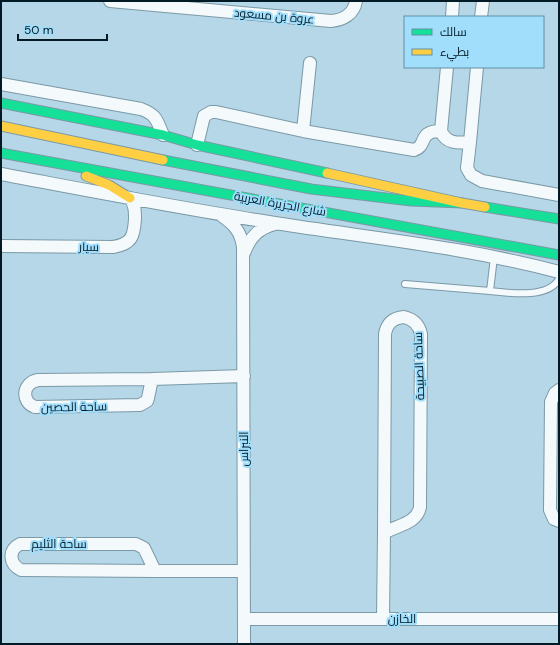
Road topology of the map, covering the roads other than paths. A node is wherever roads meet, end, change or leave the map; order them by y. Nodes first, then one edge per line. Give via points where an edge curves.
1 (110, 1) edge
2 (356, 1) edge
3 (453, 1) edge
4 (483, 1) edge
5 (452, 16) edge
6 (481, 16) edge
7 (310, 64) dead end
8 (447, 68) edge
9 (477, 68) edge
10 (1, 84) edge
11 (1, 103) edge
12 (1, 126) edge
13 (303, 131) junction
14 (441, 131) junction
15 (163, 135) junction
16 (470, 142) junction
17 (197, 145) junction
18 (1, 153) edge
19 (56, 163) junction
20 (1, 174) edge
21 (559, 195) edge
22 (130, 198) junction
23 (462, 203) junction
24 (220, 214) junction
25 (559, 219) edge
26 (276, 223) junction
27 (1, 246) edge
28 (243, 254) junction
29 (559, 256) edge
30 (494, 257) junction
31 (559, 272) edge
32 (559, 279) edge
33 (405, 284) dead end
34 (490, 291) junction
35 (244, 376) junction
36 (152, 379) junction
37 (559, 390) edge
38 (559, 521) edge
39 (384, 533) junction
40 (155, 571) junction
41 (244, 571) junction
42 (244, 619) junction
43 (383, 619) junction
44 (559, 619) edge
45 (244, 644) edge

1 - 2 street, عروة بن مسعود via 331,21 346,17
3 - 5 street
4 - 6 street
7 - 13 street
8 - 14 street
9 - 16 street
10 - 15 street via 141,109 152,113
11 - 15 main road
12 - 23 main road via 311,189 411,201
13 - 14 street via 414,150 420,147 427,134
13 - 17 street via 211,112 204,116
14 - 16 street via 444,138 451,142
15 - 17 main road
16 - 21 street via 467,168 471,175 482,181
17 - 23 main road
18 - 19 main road, شارع الجزيرة العربية
19 - 22 main road via 109,185
19 - 29 main road, شارع الجزيرة العربية
20 - 22 street, شارع الجزيرة العربية
22 - 24 street, شارع الجزيرة العربية
22 - 27 street, سيار via 135,210 134,232 129,241 120,246
23 - 25 main road
24 - 26 street, شارع الجزيرة العربية
24 - 28 street, النبراس via 240,233
26 - 28 street via 259,231 246,245
26 - 30 street, شارع الجزيرة العربية
28 - 35 street, النبراس
30 - 31 street, شارع الجزيرة العربية
30 - 34 lane
32 - 34 lane via 553,286 529,293
33 - 34 lane
35 - 36 street, ساحة الحصين
35 - 41 street, النبراس
36 - 36 street, ساحة الحصين via 38,380 28,385 25,395 29,404 35,407 136,406 147,401
37 - 38 street via 551,402 550,510 554,519
39 - 39 street, ساحة الصبيحة via 416,517 420,507 420,334 418,326 404,317 391,322 385,334
39 - 43 street, ساحة الصبيحة
40 - 40 street, ساحة الثليم via 144,548 136,544 20,544 11,556 13,563 22,570
40 - 41 street, ساحة الثليم
41 - 42 street, النبراس
42 - 43 street, الخازن
42 - 45 street, النبراس
43 - 44 street, الخازن

